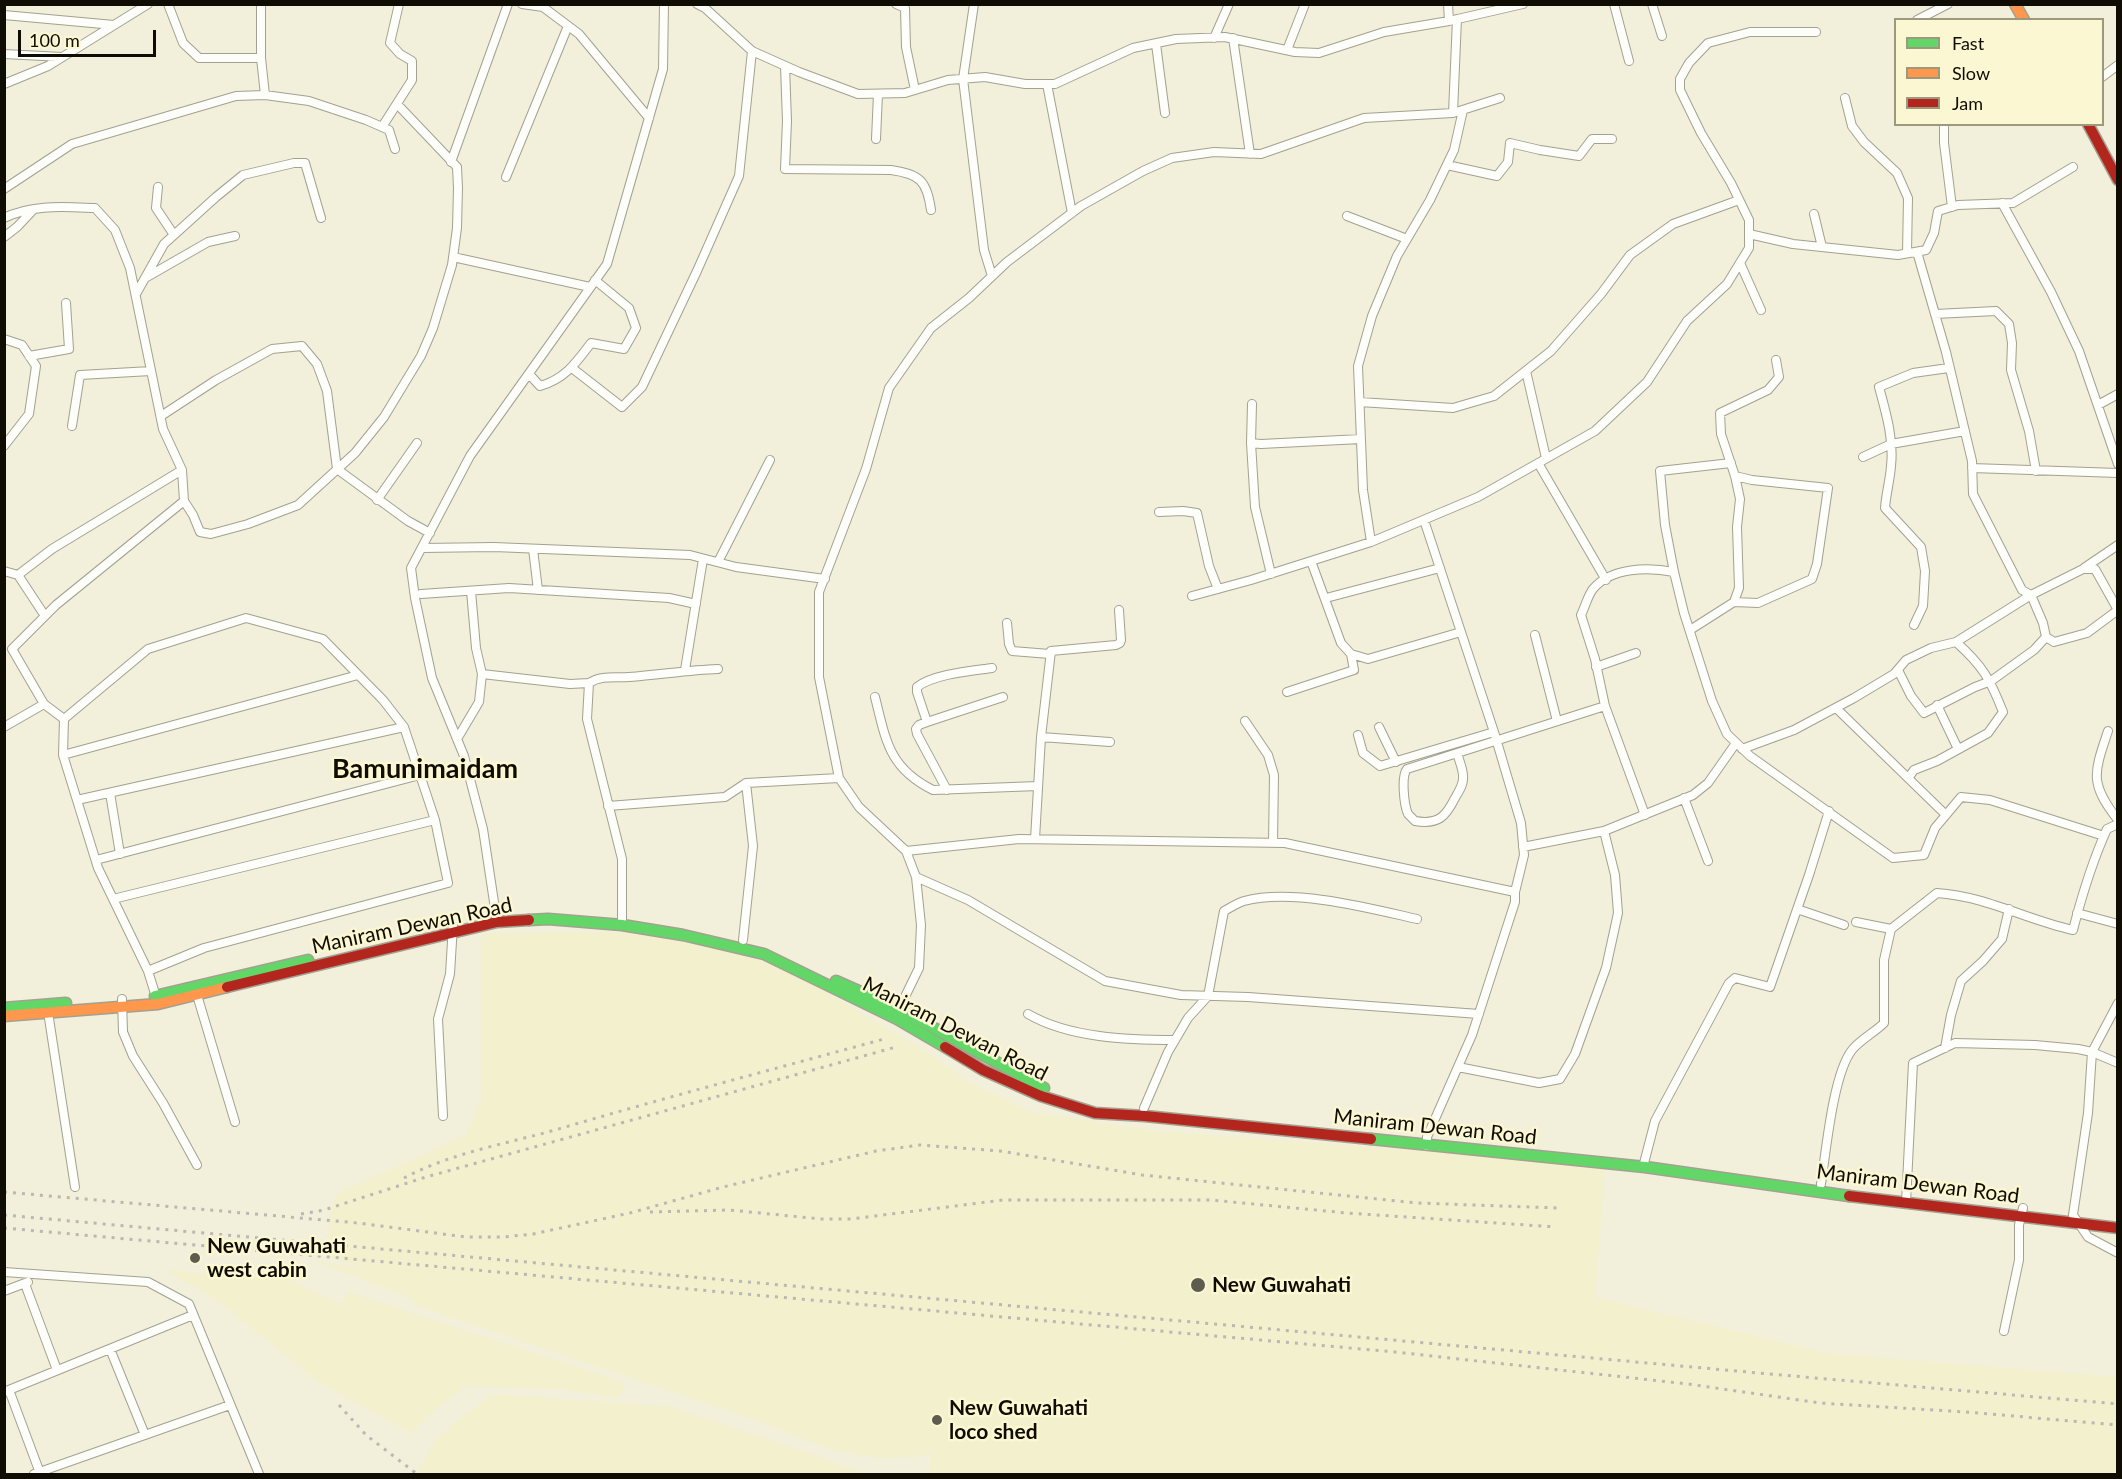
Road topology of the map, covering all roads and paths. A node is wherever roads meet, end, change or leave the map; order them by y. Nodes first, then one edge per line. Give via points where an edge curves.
1 (148, 4) edge
2 (168, 4) edge
3 (261, 4) edge
4 (399, 4) edge
5 (508, 4) edge
6 (522, 4) edge
7 (896, 4) edge
8 (974, 4) edge
9 (1229, 4) edge
10 (1305, 4) edge
11 (1448, 4) edge
12 (1523, 4) edge
13 (1614, 4) edge
14 (1652, 4) edge
15 (1948, 4) edge
16 (2016, 4) edge
17 (529, 5) edge
18 (667, 5) edge
19 (704, 5) edge
20 (4, 15) edge
21 (1921, 18) edge
22 (2023, 18) edge
23 (1453, 20) junction
24 (114, 25) junction
25 (568, 26) junction
26 (1816, 32) dead end
27 (1662, 36) dead end
28 (1214, 38) junction
29 (1233, 38) junction
30 (1156, 44) junction
31 (1287, 50) junction
32 (752, 51) junction
33 (4, 54) edge
34 (62, 57) junction
35 (261, 58) junction
36 (1629, 61) dead end
37 (2118, 65) edge
38 (785, 66) junction
39 (2104, 76) edge
40 (963, 79) junction
41 (4, 84) edge
42 (1047, 84) junction
43 (915, 90) junction
44 (878, 94) junction
45 (265, 95) junction
46 (1500, 98) dead end
47 (1845, 98) dead end
48 (397, 104) junction
49 (1463, 110) junction
50 (1165, 113) dead end
51 (1453, 113) junction
52 (649, 118) junction
53 (1944, 126) edge
54 (2089, 126) edge
55 (382, 127) junction
56 (876, 139) dead end
57 (1612, 139) dead end
58 (394, 149) dead end
59 (1250, 154) junction
60 (451, 162) junction
61 (1446, 165) junction
62 (2073, 167) dead end
63 (506, 177) dead end
64 (2118, 180) edge
65 (158, 187) dead end
66 (4, 189) edge
67 (1739, 200) junction
68 (2002, 203) junction
69 (1952, 207) junction
70 (33, 210) junction
71 (931, 210) dead end
72 (1072, 213) junction
73 (1814, 214) dead end
74 (1347, 216) dead end
75 (4, 218) edge
76 (321, 218) dead end
77 (1749, 234) junction
78 (174, 235) junction
79 (234, 236) dead end
80 (4, 237) edge
81 (1407, 239) junction
82 (1822, 247) junction
83 (1917, 252) junction
84 (1907, 253) junction
85 (453, 257) junction
86 (1740, 263) junction
87 (992, 276) junction
88 (146, 278) junction
89 (595, 280) junction
90 (590, 287) junction
91 (136, 294) junction
92 (66, 303) dead end
93 (1761, 310) dead end
94 (1935, 314) junction
95 (4, 339) edge
96 (29, 356) junction
97 (1776, 360) dead end
98 (572, 368) junction
99 (1949, 368) junction
100 (151, 370) junction
101 (1526, 372) junction
102 (529, 374) junction
103 (2118, 394) edge
104 (1360, 402) junction
105 (1251, 404) dead end
106 (2098, 405) junction
107 (161, 417) junction
108 (72, 426) dead end
109 (1965, 432) junction
110 (1361, 439) junction
111 (417, 443) dead end
112 (1251, 443) junction
113 (1891, 444) junction
114 (4, 446) edge
115 (1863, 457) dead end
116 (770, 460) dead end
117 (1542, 460) junction
118 (1731, 463) junction
119 (2118, 464) edge
120 (1972, 468) junction
121 (337, 469) junction
122 (182, 470) junction
123 (2036, 471) junction
124 (2118, 473) edge
125 (1735, 476) junction
126 (377, 500) junction
127 (184, 501) junction
128 (1159, 512) dead end
129 (1424, 520) junction
130 (430, 533) junction
131 (1371, 542) junction
132 (2118, 545) edge
133 (422, 548) junction
134 (533, 549) junction
135 (704, 559) junction
136 (1311, 561) junction
137 (718, 562) junction
138 (1440, 568) junction
139 (2083, 569) junction
140 (4, 571) edge
141 (1674, 572) junction
142 (1271, 574) junction
143 (18, 575) junction
144 (825, 579) junction
145 (1606, 580) junction
146 (1218, 589) junction
147 (538, 590) junction
148 (471, 591) junction
149 (420, 594) dead end
150 (2031, 595) junction
151 (1192, 596) dead end
152 (1326, 598) junction
153 (1734, 602) junction
154 (696, 604) junction
155 (1119, 610) dead end
156 (2118, 610) edge
157 (45, 616) junction
158 (1007, 623) dead end
159 (1914, 625) dead end
160 (1690, 630) junction
161 (1461, 632) junction
162 (1535, 635) dead end
163 (2046, 637) junction
164 (1956, 642) junction
165 (1636, 653) dead end
166 (1050, 654) junction
167 (1351, 654) junction
168 (1596, 667) junction
169 (992, 668) dead end
170 (718, 669) dead end
171 (685, 670) junction
172 (1898, 670) junction
173 (482, 674) junction
174 (358, 675) junction
175 (1991, 681) junction
176 (589, 683) junction
177 (1287, 692) dead end
178 (875, 697) dead end
179 (1003, 698) dead end
180 (44, 704) junction
181 (1936, 705) junction
182 (1605, 706) junction
183 (1836, 708) junction
184 (64, 719) junction
185 (1245, 721) dead end
186 (1557, 721) junction
187 (927, 722) junction
188 (404, 727) junction
189 (1379, 727) dead end
190 (4, 728) edge
191 (2108, 731) dead end
192 (1494, 732) junction
193 (1358, 735) dead end
194 (1041, 737) junction
195 (457, 739) junction
196 (1497, 741) junction
197 (1110, 742) dead end
198 (1739, 746) junction
199 (1958, 749) junction
200 (1457, 753) junction
201 (63, 755) junction
202 (1396, 762) junction
203 (420, 775) junction
204 (1909, 777) junction
205 (839, 778) junction
206 (746, 783) junction
207 (1038, 786) junction
208 (947, 790) junction
209 (110, 793) junction
210 (1684, 798) junction
211 (77, 800) junction
212 (608, 806) junction
213 (1829, 811) junction
214 (1644, 814) junction
215 (1946, 815) junction
216 (435, 820) junction
217 (2118, 822) edge
218 (1604, 831) junction
219 (2103, 836) junction
220 (1035, 839) junction
221 (1272, 843) junction
222 (1523, 847) junction
223 (906, 850) junction
224 (120, 854) junction
225 (96, 860) junction
226 (1708, 861) dead end
227 (916, 877) junction
228 (1515, 892) junction
229 (113, 899) junction
230 (1797, 909) junction
231 (2009, 909) junction
232 (2077, 914) junction
233 (497, 918) junction
234 (1417, 919) dead end
235 (622, 921) junction
236 (1856, 922) dead end
237 (2118, 924) edge
238 (1844, 925) dead end
239 (452, 929) junction
240 (1891, 929) junction
241 (743, 940) junction
242 (148, 971) junction
243 (197, 995) junction
244 (1208, 996) junction
245 (157, 1000) junction
246 (122, 1003) junction
247 (2118, 1003) edge
248 (4, 1008) edge
249 (899, 1009) junction
250 (48, 1012) junction
251 (2116, 1012) edge
252 (1028, 1014) dead end
253 (1479, 1014) junction
254 (4, 1016) edge
255 (1175, 1040) junction
256 (1945, 1047) junction
257 (2092, 1052) junction
258 (2118, 1063) edge
259 (1458, 1067) junction
260 (1144, 1108) junction
261 (443, 1116) dead end
262 (234, 1122) dead end
263 (1427, 1142) junction
264 (1644, 1163) junction
265 (197, 1165) dead end
266 (1713, 1172) junction
267 (1821, 1184) junction
268 (75, 1187) dead end
269 (1905, 1198) junction
270 (2022, 1212) junction
271 (2076, 1219) junction
272 (2118, 1220) edge
273 (2118, 1228) edge
274 (2118, 1253) edge
275 (4, 1272) edge
276 (41, 1276) junction
277 (25, 1284) junction
278 (4, 1291) edge
279 (193, 1315) junction
280 (2004, 1331) dead end
281 (110, 1349) junction
282 (57, 1370) junction
283 (7, 1391) edge
284 (230, 1405) junction
285 (146, 1435) junction
286 (37, 1474) edge
287 (259, 1474) edge

1 - 24 street
2 - 35 street via 183,43 199,58
3 - 35 street
4 - 48 street via 390,43 412,61 412,80
5 - 60 street
6 - 17 street
7 - 43 street via 904,8 906,47
8 - 40 street
9 - 28 street
10 - 31 street
11 - 23 street
12 - 23 street
13 - 36 street
14 - 27 street
15 - 21 street
16 - 22 main road
17 - 25 street via 543,7
18 - 52 street via 663,69
19 - 32 street
20 - 24 street
23 - 31 street via 1384,32 1319,53
23 - 51 street
24 - 34 street
25 - 52 street
25 - 63 street
26 - 67 street via 1750,32 1708,43 1680,79 1680,90 1701,134
28 - 29 street
28 - 30 street
29 - 31 street
29 - 59 street
30 - 42 street via 1133,48 1055,84
30 - 50 street
32 - 38 street
32 - 98 street via 739,176 642,387 622,407
33 - 34 street
34 - 41 street
35 - 45 street
37 - 39 street
38 - 44 street via 858,94
38 - 71 street via 785,169 907,172 928,191
40 - 42 street via 985,77
40 - 43 street
40 - 87 street via 984,250
42 - 72 street
43 - 44 street
44 - 56 street
45 - 55 street via 309,101
45 - 66 street via 236,96 72,144
46 - 49 street
47 - 84 street via 1852,126 1897,173 1908,198
48 - 55 street
48 - 60 street
49 - 51 street
49 - 61 street via 1454,150
51 - 59 street via 1364,118 1261,154
52 - 89 street via 607,264
53 - 69 street
54 - 64 main road
55 - 58 street via 389,130
57 - 61 street via 1592,139 1579,156 1510,143 1508,162 1497,176
59 - 72 street via 1214,152 1172,158
60 - 85 street via 457,167 458,188
61 - 81 street
62 - 68 street via 2013,202
65 - 78 street via 156,208
67 - 77 street via 1749,220
67 - 101 street via 1672,224 1630,255 1551,351
68 - 69 street
68 - 106 street via 2051,292
69 - 83 street via 1938,211 1926,250
70 - 75 street
70 - 80 street
70 - 91 street via 95,208 114,230
72 - 87 street
73 - 82 street
74 - 81 street
76 - 78 street via 306,164 294,163 243,175
77 - 82 street
77 - 86 street via 1749,248
78 - 88 street via 164,244
79 - 88 street via 208,242
81 - 104 street via 1372,316 1358,366
82 - 84 street
83 - 84 street
83 - 94 street
85 - 90 street
85 - 121 street via 433,328 420,356 384,417
86 - 93 street
86 - 117 street via 1726,284 1687,321 1647,382 1595,431
87 - 144 street via 931,328 889,388 866,469
88 - 91 street
89 - 90 street
89 - 98 street via 629,308 636,328 624,349 591,343
90 - 102 street
91 - 100 street
92 - 96 street via 69,349
94 - 99 street
94 - 123 street via 1996,312 2008,324 2011,370
95 - 96 street via 22,345
96 - 114 street via 36,366 29,414
97 - 118 street via 1779,377 1768,390 1720,413 1721,434
98 - 102 street via 554,382 540,386
99 - 109 street
99 - 113 street via 1913,373 1879,387
100 - 107 street
100 - 108 street via 80,375
101 - 104 street via 1494,396 1453,408
101 - 117 street
102 - 130 street via 470,456
103 - 106 street
104 - 110 street
105 - 112 street
106 - 119 street
107 - 121 street via 272,349 302,346 317,364 327,391
107 - 122 street
109 - 113 street
109 - 120 street
110 - 112 street
110 - 131 street
111 - 126 street
112 - 142 street via 1255,507
113 - 115 street
113 - 159 street via 1885,508 1921,547 1925,571 1923,606
116 - 137 street
117 - 129 street via 1478,497
117 - 145 street
118 - 125 street
118 - 141 street via 1660,471
120 - 123 street
120 - 150 street via 1973,494 2022,590
121 - 126 street
121 - 127 street via 298,505 211,534 200,532
122 - 127 street
122 - 143 street via 52,549
123 - 124 street
125 - 153 street via 1740,499 1739,588
125 - 153 street via 1828,488 1812,579 1758,603
126 - 130 street
127 - 157 street
128 - 146 street via 1197,513
129 - 131 street
129 - 138 street
130 - 133 street
131 - 136 street
132 - 139 street
133 - 134 street
133 - 195 street via 411,568 415,598 432,678
134 - 135 street via 690,555
134 - 147 street
135 - 137 street
135 - 154 street
136 - 142 street
136 - 152 street
137 - 144 street
138 - 152 street
138 - 161 street
139 - 150 street
139 - 156 street via 2095,569
140 - 143 street
141 - 145 street via 1655,568 1616,572
141 - 160 street
142 - 146 street
143 - 157 street
144 - 205 street via 819,592 819,677
145 - 168 street via 1593,588 1581,615
146 - 151 street
147 - 148 street
147 - 154 street via 669,598
148 - 149 street
148 - 173 street
150 - 163 street
150 - 164 street
152 - 167 street via 1341,643
153 - 160 street
154 - 171 street
155 - 166 street via 1120,643
156 - 163 street via 2087,633 2054,642
157 - 180 street via 12,649
158 - 166 street via 1012,651
160 - 198 street via 1726,734
161 - 167 street via 1368,659
161 - 192 street
162 - 186 street
163 - 175 street
164 - 172 street via 1906,660
164 - 175 street via 1976,659
165 - 168 street
166 - 194 street
167 - 177 street via 1354,670
168 - 182 street
169 - 187 street via 951,675 917,687
170 - 171 street
171 - 176 street via 598,677
172 - 181 street via 1924,713
172 - 183 street
173 - 176 street
173 - 195 street via 479,702
174 - 184 street via 323,639 246,618 148,649
174 - 188 street
174 - 201 street
175 - 181 street
175 - 199 street via 2003,712 1988,733
176 - 212 street via 587,719
178 - 208 street via 886,741 897,764 918,783 933,790
179 - 187 street
180 - 184 street
180 - 190 street
181 - 199 street
182 - 186 street
182 - 214 street
183 - 198 street via 1794,730
183 - 204 street
184 - 201 street
185 - 221 street via 1268,756 1274,775
186 - 196 street
187 - 208 street via 919,725 917,734
188 - 203 street
188 - 209 street
189 - 202 street
191 - 217 street via 2096,776 2102,799
192 - 196 street
192 - 202 street
193 - 202 street via 1363,753 1380,766
194 - 197 street
194 - 207 street
195 - 233 street via 483,829
196 - 200 street
196 - 222 street via 1521,823
198 - 210 street via 1708,783
198 - 213 street
199 - 204 street
200 - 200 street via 1403,773 1408,814 1415,821 1431,821 1450,810 1462,786
201 - 211 street
203 - 216 street
203 - 224 street
204 - 215 street
205 - 206 street
205 - 223 street via 859,807
206 - 212 street via 725,797
206 - 241 street via 753,846
207 - 208 street
207 - 220 street
209 - 211 street
209 - 224 street
210 - 214 street
210 - 226 street
211 - 225 street
212 - 235 street via 622,859
213 - 215 street via 1893,858 1924,855 1935,828
213 - 230 street
214 - 218 street
215 - 219 street via 1961,797 1990,800
216 - 229 street
216 - 242 street via 448,884 204,948
217 - 219 street
218 - 222 street
218 - 259 street via 1615,874 1618,913 1606,968 1575,1054 1560,1079 1539,1083
219 - 232 street
220 - 221 street
220 - 223 street
221 - 228 street
222 - 228 street
223 - 227 street
224 - 225 street
225 - 229 street
227 - 244 street via 968,900 1105,981
227 - 249 street via 921,925 919,968
228 - 253 street
229 - 242 street
230 - 238 street
230 - 264 street via 1770,987 1735,978 1729,983 1655,1121
231 - 232 street via 2073,930
231 - 240 street via 1959,894 1937,893
231 - 256 street via 2002,939 1961,981
232 - 237 street
233 - 235 main road, Maniram Dewan Road via 548,910
233 - 239 main road, Maniram Dewan Road
234 - 244 street via 1350,904 1281,896 1244,901 1224,911
235 - 241 main road, Maniram Dewan Road via 682,926
235 - 263 main road, Maniram Dewan Road via 765,954 897,1020 983,1070 1041,1096 1095,1113
236 - 240 street
239 - 243 main road, Maniram Dewan Road
239 - 245 main road, Maniram Dewan Road
239 - 261 street via 450,975 438,1018
240 - 267 street via 1884,960 1884,1023 1853,1048 1843,1065
241 - 249 main road, Maniram Dewan Road via 764,946
242 - 245 street
243 - 245 main road, Maniram Dewan Road
243 - 262 street
244 - 253 street
244 - 255 street via 1188,1017
245 - 246 main road, Maniram Dewan Road
246 - 248 main road, Maniram Dewan Road
246 - 250 main road, Maniram Dewan Road
246 - 265 street via 123,1032 133,1056
247 - 251 street
249 - 260 main road, Maniram Dewan Road via 1041,1087 1094,1105
250 - 254 main road, Maniram Dewan Road
250 - 268 street
251 - 257 street
252 - 255 street via 1081,1033
253 - 259 street
255 - 260 street
256 - 257 street via 1956,1043 2035,1045
256 - 269 street via 1913,1063
257 - 258 street
257 - 271 street
259 - 263 street
260 - 263 main road, Maniram Dewan Road
263 - 264 main road, Maniram Dewan Road
264 - 266 main road, Maniram Dewan Road
266 - 267 main road, Maniram Dewan Road
266 - 269 main road, Maniram Dewan Road via 1822,1193
267 - 269 main road, Maniram Dewan Road
269 - 270 main road, Maniram Dewan Road
270 - 271 main road, Maniram Dewan Road
270 - 280 street via 2019,1260
271 - 272 main road, Maniram Dewan Road
271 - 273 main road, Maniram Dewan Road
271 - 274 street via 2088,1237
275 - 276 street
276 - 277 street
276 - 279 street via 148,1282 189,1304
277 - 278 street
277 - 282 street
279 - 281 street
279 - 284 street
281 - 282 street
281 - 285 street
282 - 283 street
283 - 286 street
284 - 285 street
284 - 287 street
285 - 286 street

